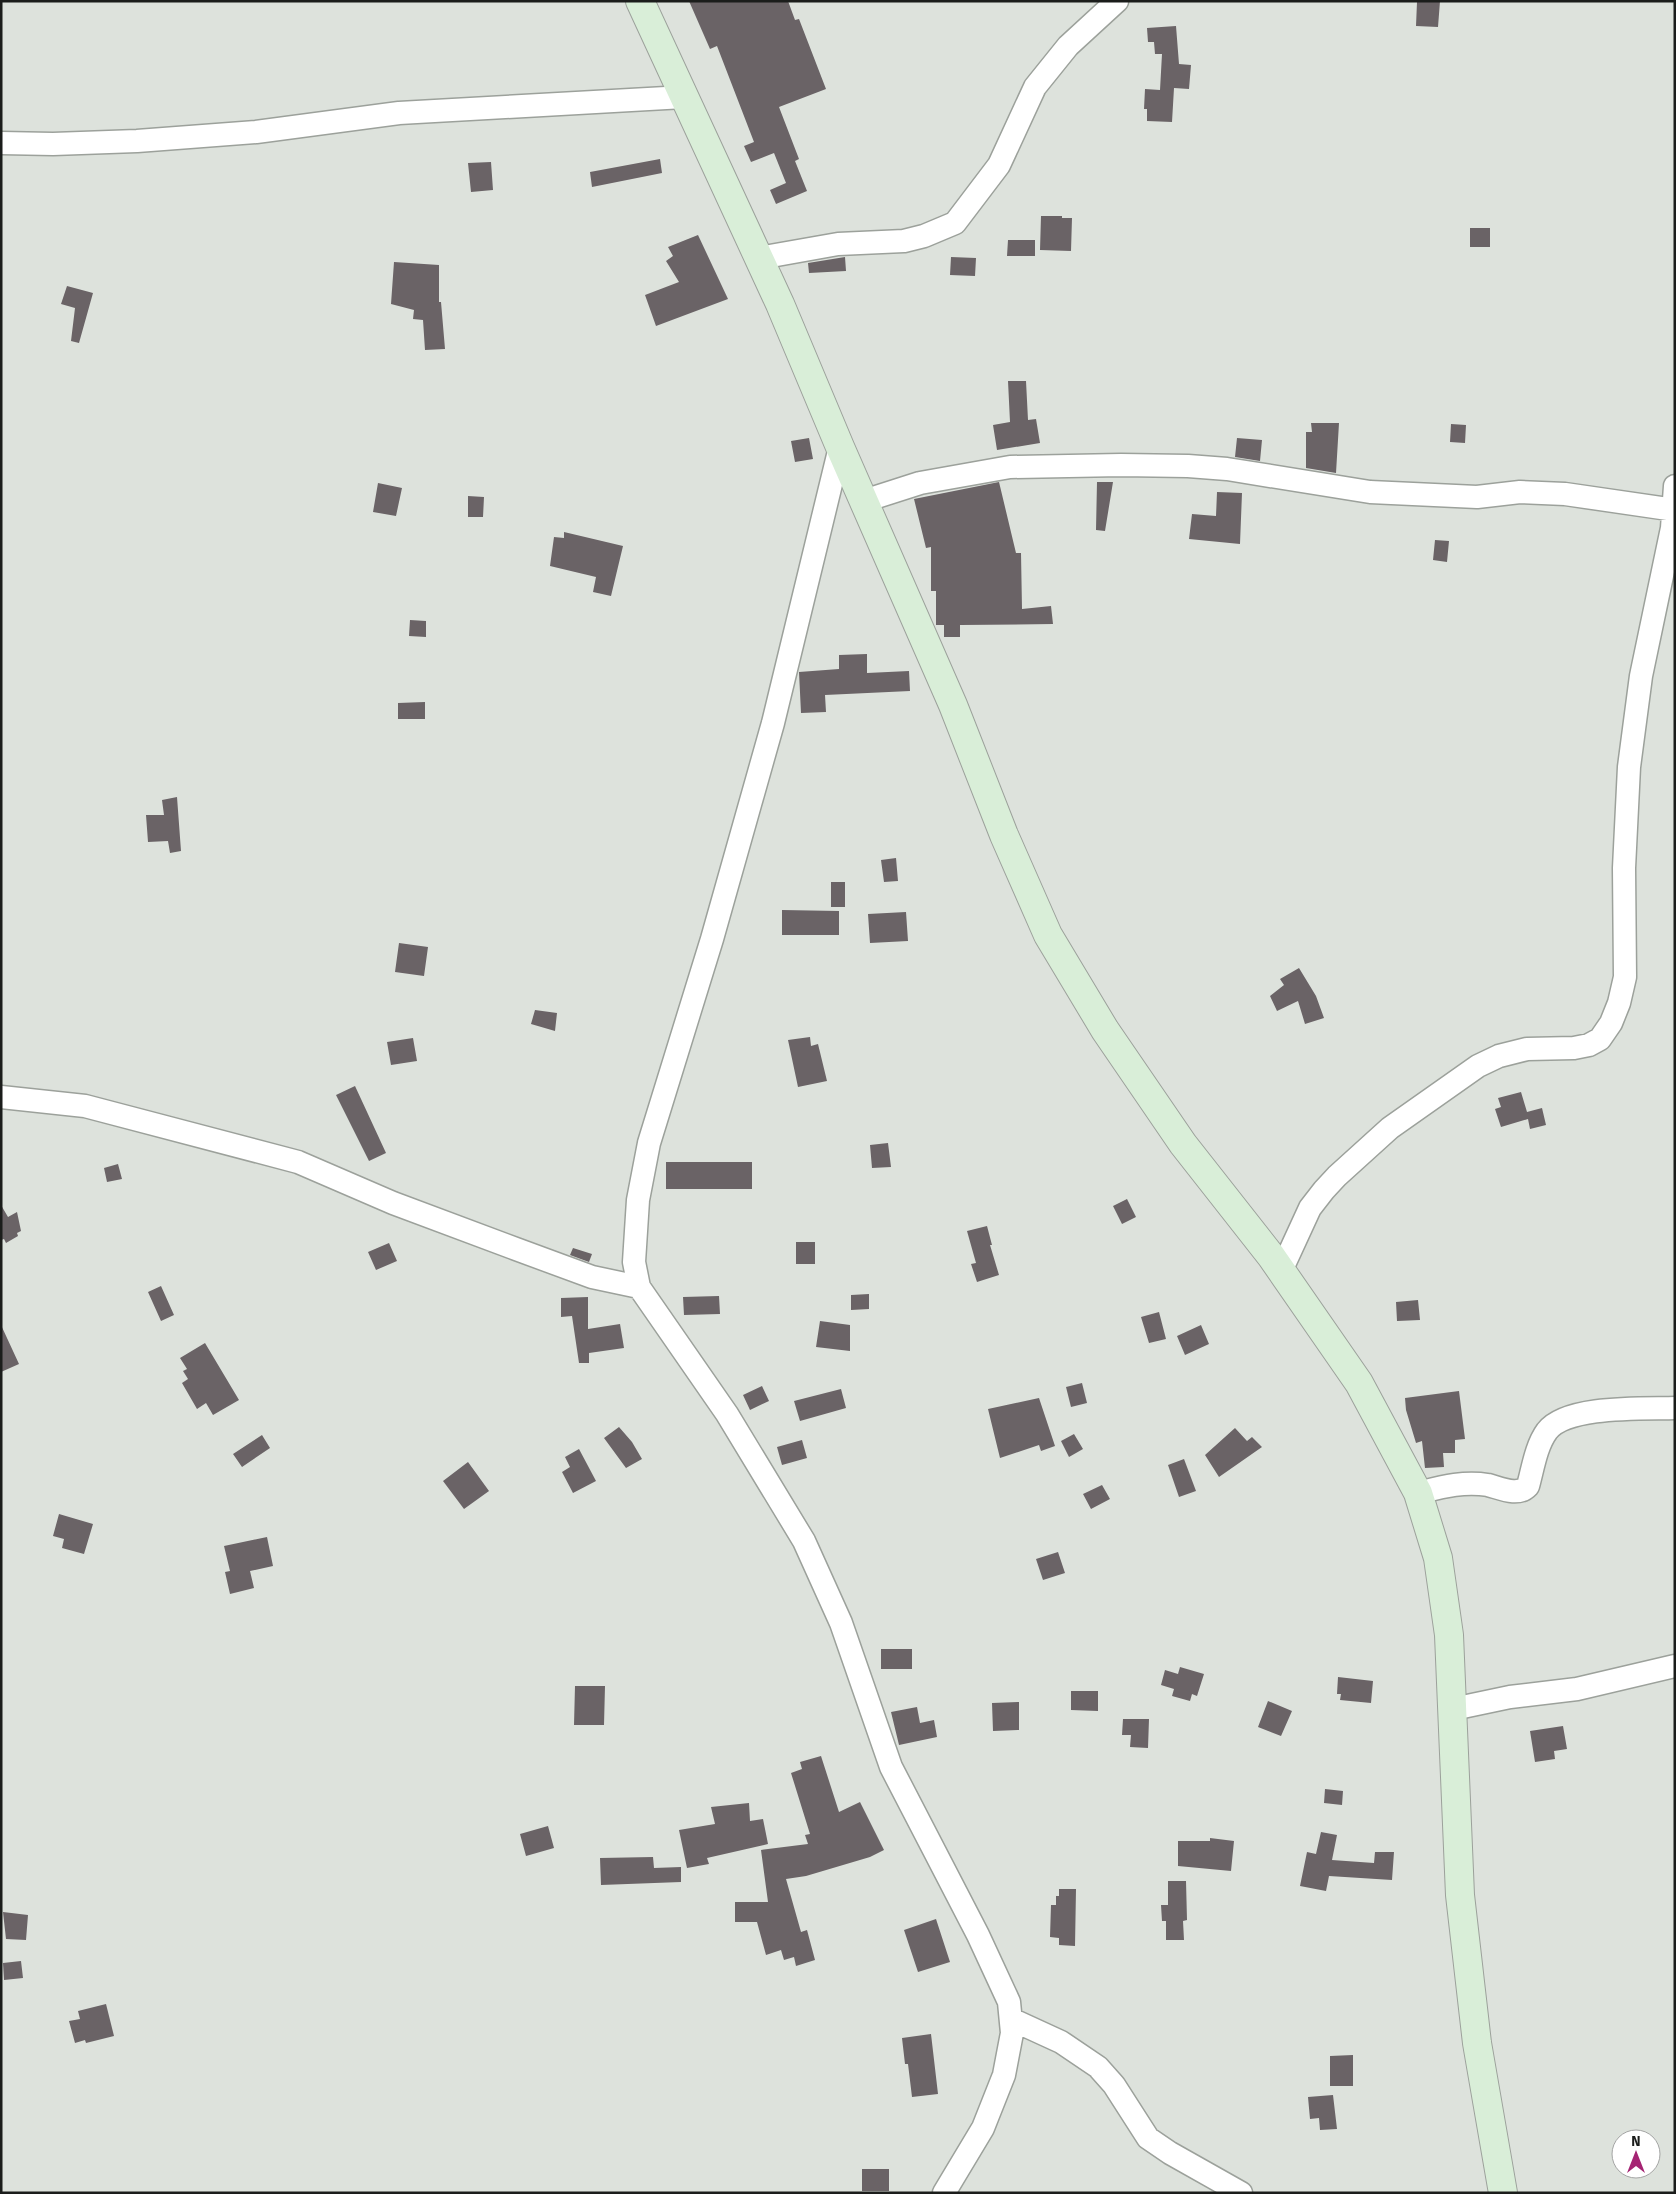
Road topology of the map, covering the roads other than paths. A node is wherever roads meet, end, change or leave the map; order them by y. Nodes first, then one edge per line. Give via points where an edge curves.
1 (640, 1) edge
2 (1116, 1) edge
3 (684, 97) junction
4 (1, 143) edge
5 (759, 258) junction
6 (840, 447) junction
7 (1675, 486) edge
8 (864, 501) junction
9 (1674, 510) edge
10 (1, 1097) edge
11 (1281, 1271) junction
12 (639, 1287) junction
13 (1675, 1408) edge
14 (1418, 1493) junction
15 (1675, 1666) edge
16 (1452, 1709) junction
17 (1011, 2019) junction
18 (944, 2193) edge
19 (1241, 2193) edge
20 (1503, 2193) edge

1 - 3 street
2 - 5 street via 1068,46 1035,88 998,165 955,223 904,241 838,244
3 - 4 street via 399,113 256,132 137,141
3 - 5 street
5 - 6 street
6 - 8 street
6 - 12 street via 773,723 712,939 649,1142 638,1200 634,1262
7 - 9 street
8 - 9 street via 920,483 1010,467 1120,465 1227,469 1370,492 1477,497 1520,492 1565,494
8 - 11 street via 1048,935 1104,1030 1183,1144
9 - 11 street via 1641,676 1629,766 1624,868 1625,977 1611,1023 1600,1040 1589,1045 1526,1049 1499,1056 1478,1066 1390,1128 1337,1176 1310,1208
10 - 12 street via 84,1106 298,1162 393,1203 533,1256 592,1277
11 - 14 street via 1359,1383
12 - 17 street via 727,1414 804,1541 840,1623 891,1768 998,1975 1009,2002
13 - 14 street via 1612,1410 1565,1418 1549,1428 1544,1436 1528,1486 1519,1492 1462,1483
14 - 16 street via 1438,1558 1449,1635
15 - 16 street via 1577,1689 1510,1697
16 - 20 street via 1460,1894 1477,2043
17 - 18 street via 1012,2033 1004,2075 984,2128
17 - 19 street via 1061,2042 1098,2067 1114,2085 1148,2138

